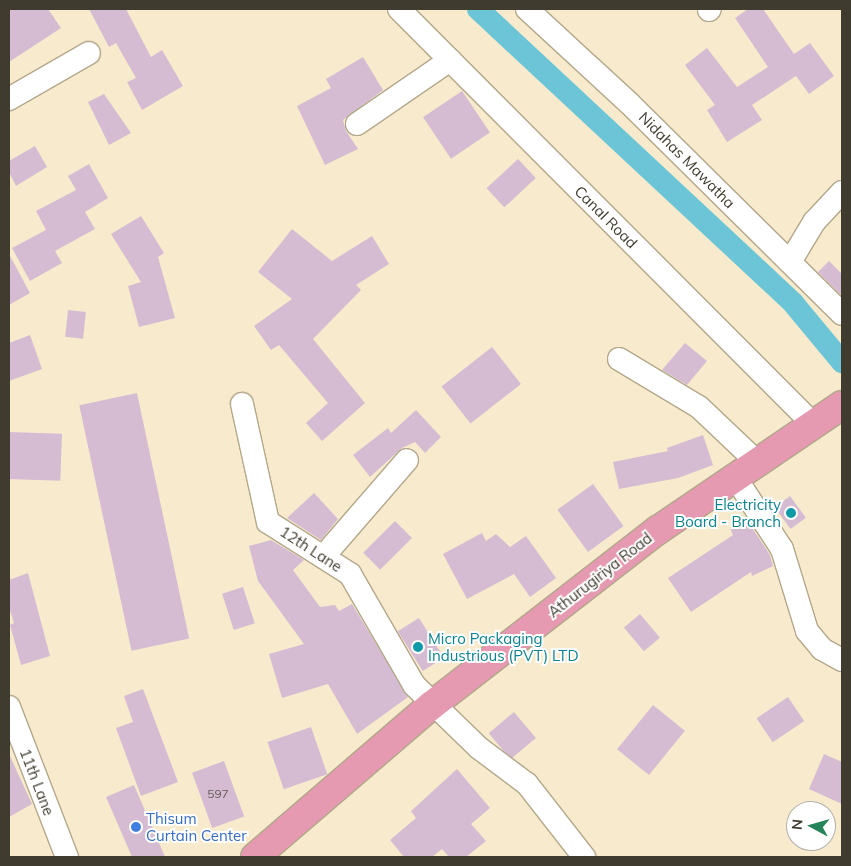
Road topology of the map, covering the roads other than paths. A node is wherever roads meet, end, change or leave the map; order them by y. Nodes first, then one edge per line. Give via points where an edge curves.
1 (399, 9) edge
2 (527, 9) edge
3 (89, 53) dead end
4 (450, 60) junction
5 (9, 98) edge
6 (356, 124) dead end
7 (842, 192) edge
8 (790, 262) junction
9 (842, 314) edge
10 (619, 359) dead end
11 (242, 404) dead end
12 (829, 414) edge
13 (407, 460) dead end
14 (746, 469) junction
15 (324, 557) junction
16 (842, 660) edge
17 (432, 705) junction
18 (9, 707) edge
19 (67, 857) edge
20 (255, 857) edge
21 (584, 857) edge

1 - 4 street, Canal Road
2 - 8 street, Nidahas Mawatha via 630,104
3 - 5 street
4 - 6 street
4 - 12 street, Canal Road
7 - 8 street via 814,222
8 - 9 street, Nidahas Mawatha
10 - 14 street via 699,407
11 - 15 street, 12th Lane via 268,522
12 - 14 main road, Athurugiriya Road
13 - 15 street
14 - 16 street via 782,549 808,631 822,649
14 - 17 main road, Athurugiriya Road via 658,530
15 - 17 street, 12th Lane via 350,574 414,685
17 - 20 main road, Athurugiriya Road
17 - 21 street, 12th Lane via 479,748 527,784
18 - 19 street, 11th Lane

